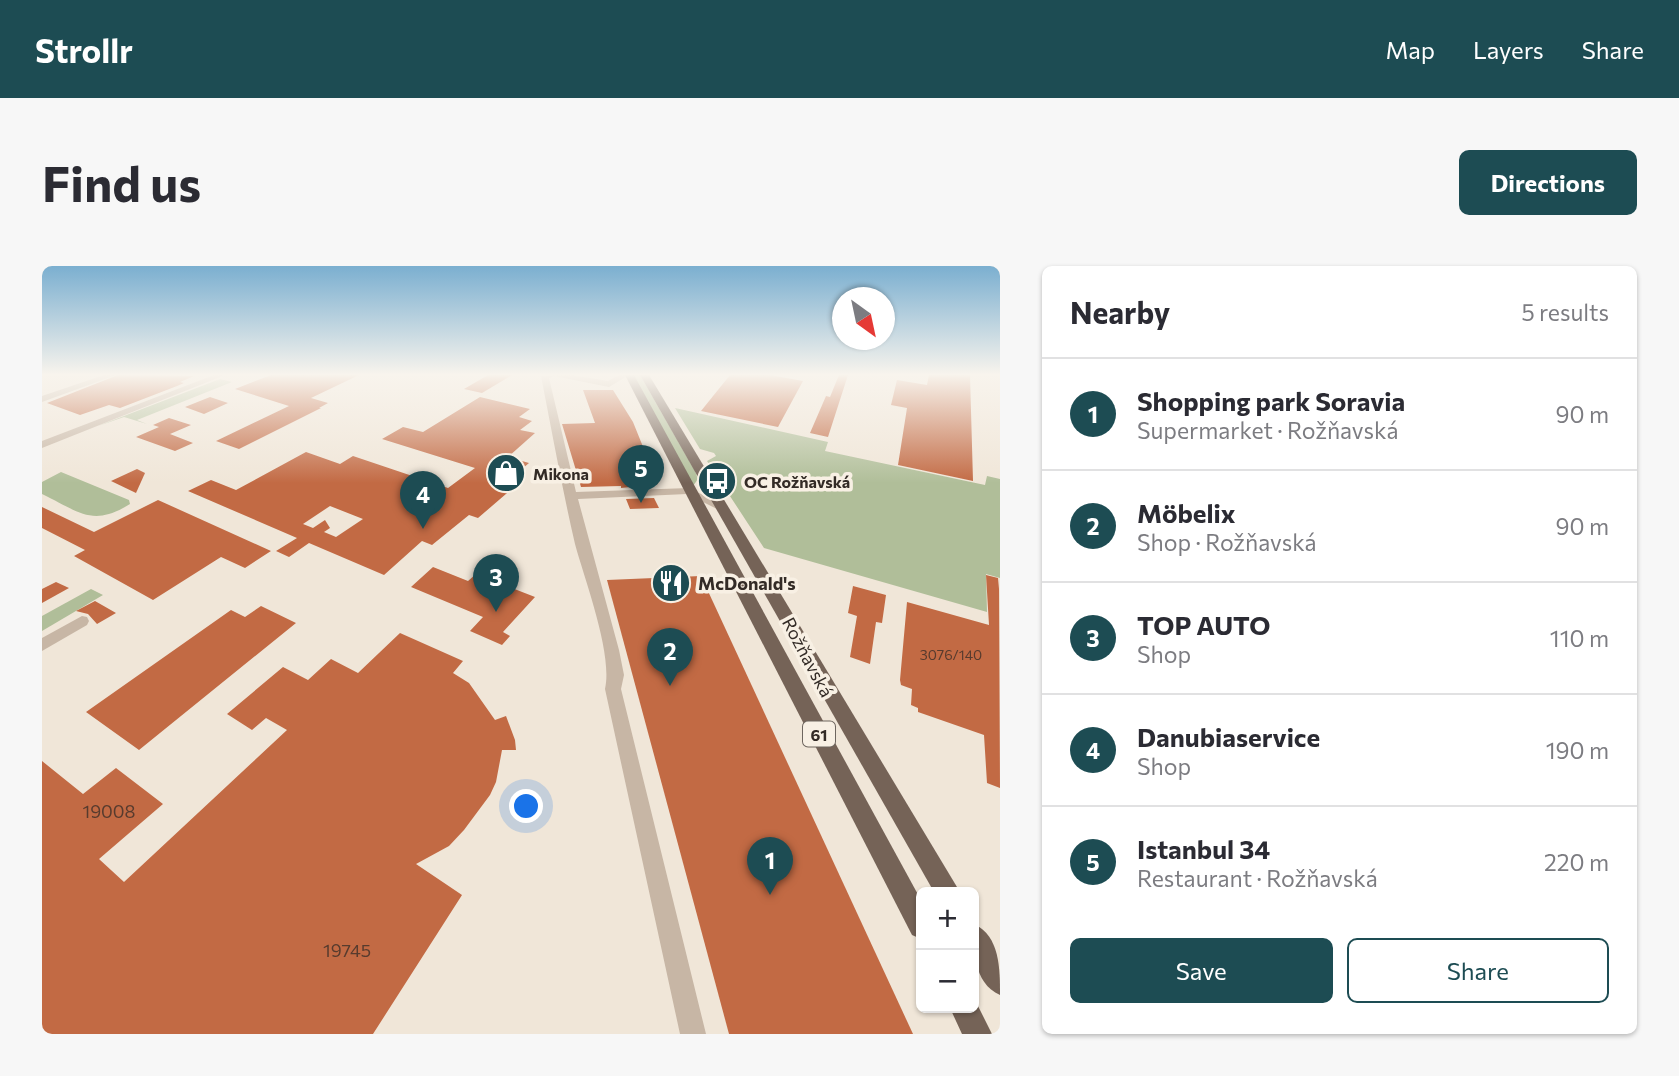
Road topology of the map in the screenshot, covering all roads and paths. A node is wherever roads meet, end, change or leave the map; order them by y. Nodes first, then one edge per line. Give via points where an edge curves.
1 (129, 411) edge
2 (552, 411) edge
3 (650, 411) edge
4 (661, 411) edge
5 (42, 445) edge
6 (697, 486) junction
7 (571, 496) junction
8 (721, 507) junction
9 (82, 621) dead end
10 (42, 645) edge
11 (945, 887) edge
12 (916, 916) edge
13 (979, 945) edge
14 (1000, 981) edge
15 (966, 1013) edge
16 (693, 1034) edge
17 (977, 1034) edge

1 - 5 street
2 - 7 street
3 - 6 main road, Rožňavská / 61
4 - 6 main road, Rožňavská / 61
6 - 7 street
6 - 8 street
6 - 8 main road, Rožňavská / 61
6 - 12 main road, Rožňavská / 61
7 - 16 street via 611,650 616,675 613,689
8 - 11 main road, Rožňavská / 61
9 - 10 street
13 - 14 main road
15 - 17 main road

